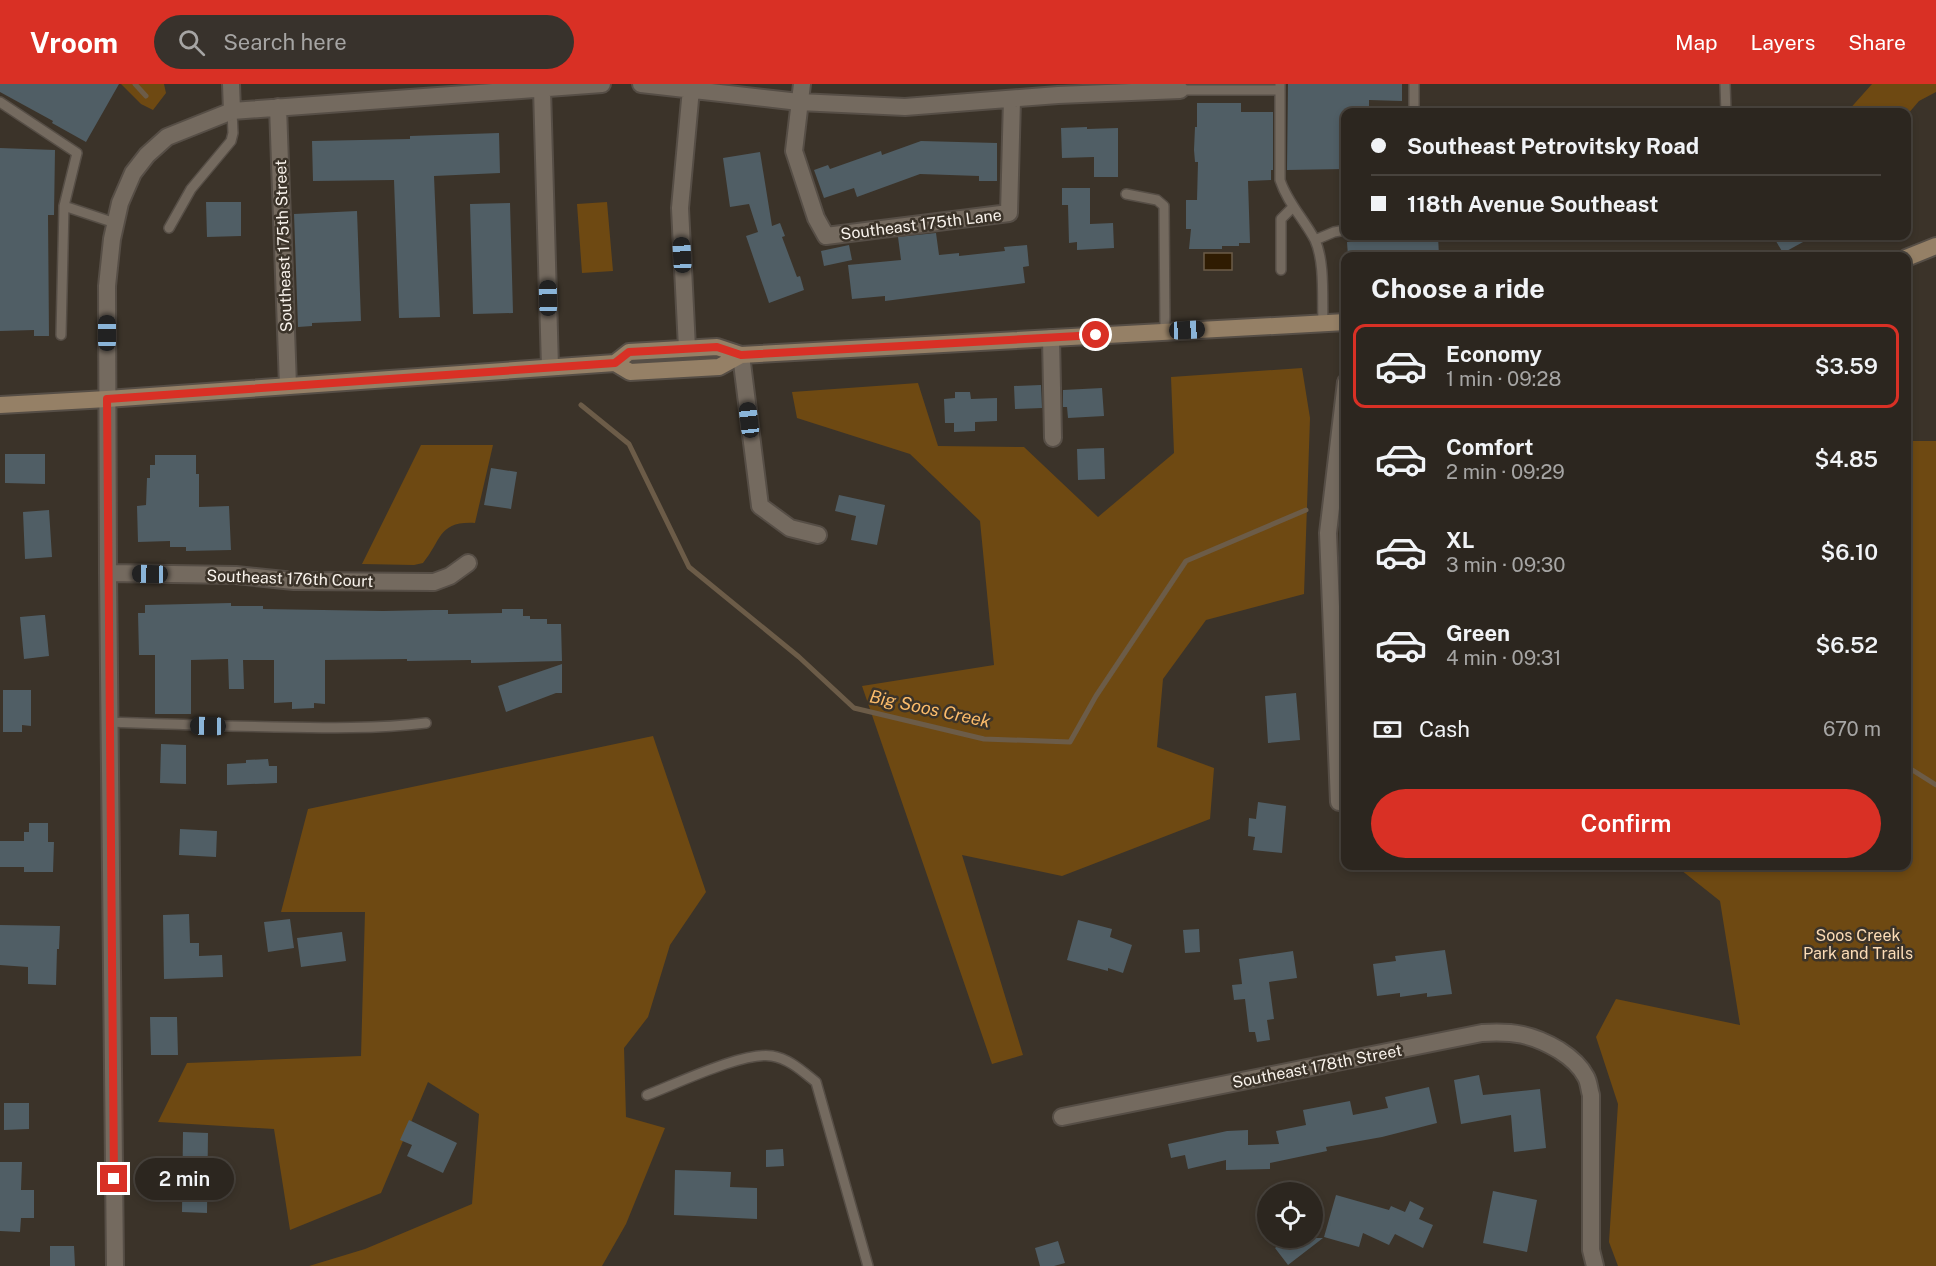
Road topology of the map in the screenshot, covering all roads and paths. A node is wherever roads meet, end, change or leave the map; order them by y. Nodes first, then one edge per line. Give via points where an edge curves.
1 (231, 84) edge
2 (602, 84) edge
3 (641, 84) edge
4 (802, 84) edge
5 (1414, 84) edge
6 (1725, 84) edge
7 (1280, 87) edge
8 (503, 88) edge
9 (542, 89) junction
10 (691, 89) junction
11 (1057, 89) edge
12 (1180, 90) joint
13 (1012, 99) junction
14 (0, 102) edge
15 (799, 102) junction
16 (278, 107) junction
17 (1414, 108) edge
18 (1726, 108) edge
19 (232, 111) junction
20 (1126, 194) dead end
21 (64, 206) junction
22 (1293, 207) junction
23 (115, 224) junction
24 (169, 228) dead end
25 (1341, 231) edge
26 (1315, 240) junction
27 (1936, 246) edge
28 (1911, 256) edge
29 (1281, 270) dead end
30 (1341, 322) edge
31 (1323, 323) junction
32 (1165, 331) junction
33 (61, 335) dead end
34 (1051, 338) junction
35 (687, 348) junction
36 (741, 355) junction
37 (615, 363) junction
38 (550, 367) junction
39 (288, 386) junction
40 (107, 399) junction
41 (0, 405) edge
42 (1341, 424) edge
43 (1053, 438) dead end
44 (819, 535) dead end
45 (468, 563) dead end
46 (108, 573) junction
47 (109, 722) junction
48 (426, 723) dead end
49 (1339, 802) dead end
50 (647, 1095) dead end
51 (1062, 1117) dead end
52 (115, 1266) edge
53 (868, 1266) edge
54 (1595, 1266) edge

1 - 19 street
2 - 9 street
3 - 10 street
4 - 15 street
5 - 17 lane
6 - 18 lane
7 - 12 lane
7 - 22 lane via 1280,180
8 - 9 street
8 - 16 street
9 - 38 street
10 - 15 street
10 - 35 street via 680,208
11 - 12 street
11 - 13 street
13 - 15 street via 905,107
13 - 15 street, Southeast 175th Lane via 1009,213 826,236 816,218 794,151
14 - 21 lane via 77,153
16 - 19 street
16 - 39 street, Southeast 175th Street
19 - 23 street via 167,137 147,155 133,173
19 - 24 lane via 231,141 191,189
20 - 32 lane via 1157,200 1164,206
21 - 23 lane
21 - 33 lane
22 - 26 lane
22 - 29 lane via 1281,219
23 - 40 street via 107,286
25 - 26 lane
26 - 31 lane via 1320,257
27 - 28 main road
30 - 31 main road
31 - 32 main road
32 - 34 main road
34 - 36 main road
34 - 43 street
35 - 36 main road via 717,347
35 - 37 main road via 629,352
36 - 37 main road via 719,367 630,372
36 - 44 street via 760,506 790,528
37 - 38 main road
38 - 39 main road
39 - 40 main road
40 - 41 main road
40 - 46 street
42 - 49 street via 1328,533
45 - 46 street, Southeast 176th Court via 435,582
46 - 47 street
47 - 48 lane via 328,728
47 - 52 street
50 - 53 lane via 742,1058 772,1056 793,1064 816,1082
51 - 54 street, Southeast 178th Street via 1482,1033 1525,1034 1542,1039 1568,1056 1587,1078 1591,1095 1591,1250

